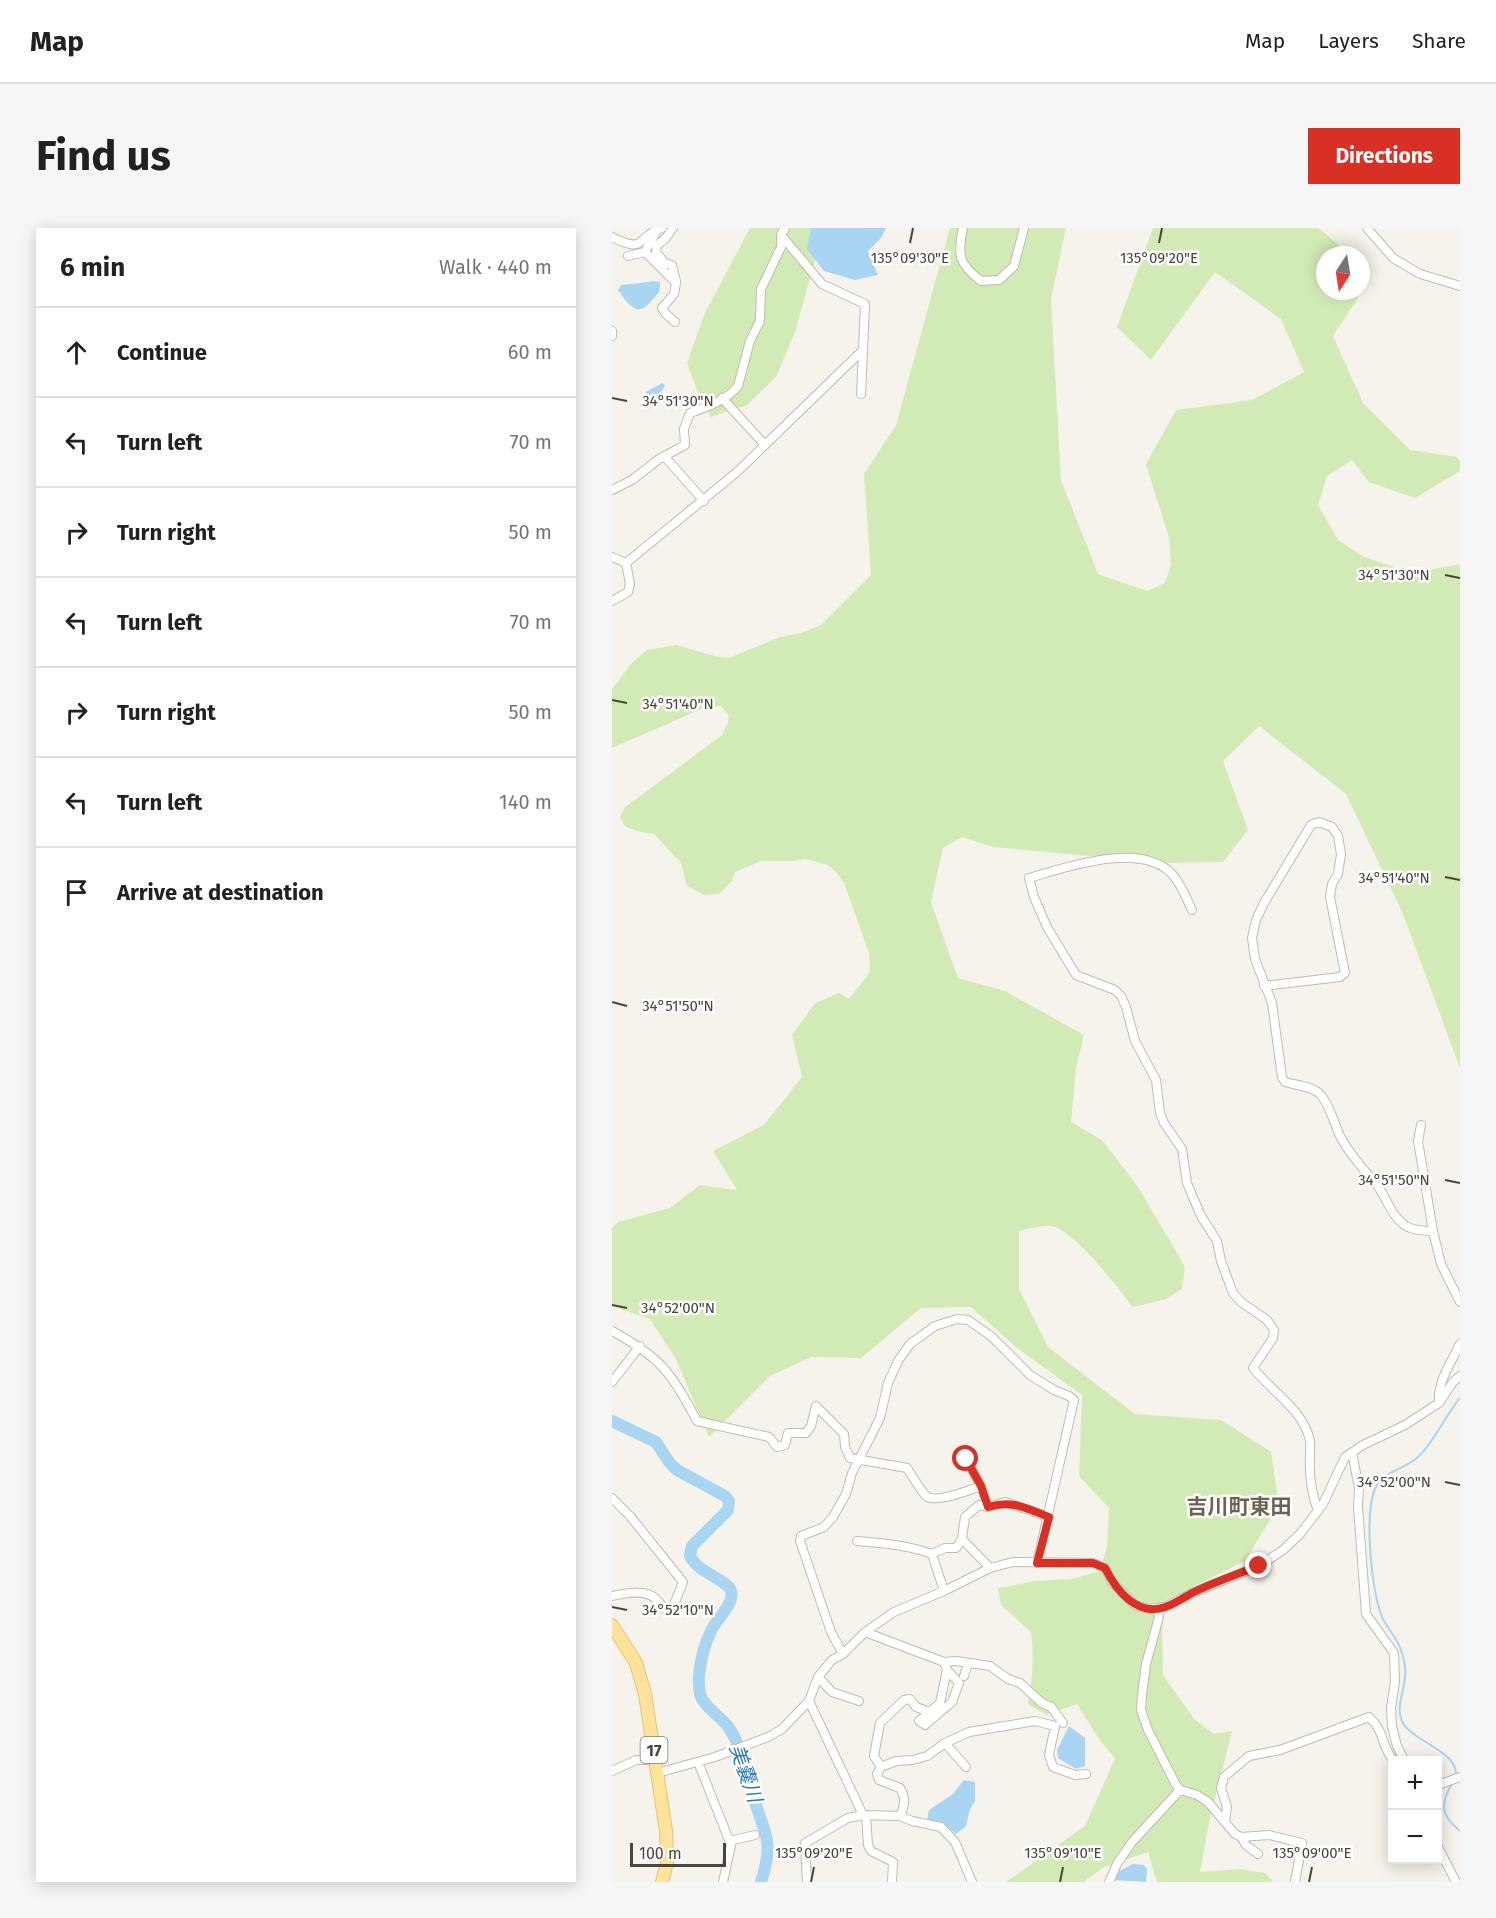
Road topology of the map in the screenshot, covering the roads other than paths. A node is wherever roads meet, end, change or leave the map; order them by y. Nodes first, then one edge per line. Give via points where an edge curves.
1 (673, 228) edge
2 (963, 228) edge
3 (1024, 228) edge
4 (1367, 228) edge
5 (655, 229) edge
6 (783, 232) edge
7 (612, 237) edge
8 (645, 252) junction
9 (628, 256) dead end
10 (679, 259) dead end
11 (672, 265) junction
12 (676, 283) junction
13 (1460, 286) edge
14 (675, 322) dead end
15 (612, 331) edge
16 (612, 336) edge
17 (862, 350) junction
18 (861, 394) dead end
19 (722, 398) junction
20 (765, 445) junction
21 (664, 456) junction
22 (612, 489) edge
23 (704, 501) junction
24 (612, 556) edge
25 (626, 563) junction
26 (612, 601) edge
27 (1192, 910) dead end
28 (1264, 986) junction
29 (1421, 1125) dead end
30 (1433, 1232) junction
31 (1460, 1302) edge
32 (612, 1330) edge
33 (1460, 1344) edge
34 (640, 1346) junction
35 (1460, 1376) edge
36 (612, 1382) edge
37 (1439, 1403) junction
38 (1352, 1453) junction
39 (966, 1459) dead end
40 (858, 1461) junction
41 (981, 1486) junction
42 (612, 1498) edge
43 (988, 1507) junction
44 (1318, 1510) junction
45 (1049, 1517) junction
46 (962, 1539) junction
47 (857, 1541) dead end
48 (932, 1554) junction
49 (1037, 1563) junction
50 (990, 1568) junction
51 (944, 1591) junction
52 (612, 1596) edge
53 (1158, 1609) junction
54 (612, 1625) edge
55 (865, 1632) junction
56 (843, 1654) junction
57 (968, 1664) junction
58 (945, 1666) junction
59 (964, 1676) dead end
60 (818, 1677) junction
61 (809, 1701) junction
62 (859, 1701) dead end
63 (930, 1712) junction
64 (1063, 1723) dead end
65 (945, 1743) junction
66 (1390, 1756) edge
67 (1401, 1756) edge
68 (655, 1760) junction
69 (698, 1762) junction
70 (881, 1767) junction
71 (966, 1767) dead end
72 (612, 1771) edge
73 (657, 1773) junction
74 (1086, 1774) dead end
75 (1460, 1777) edge
76 (1442, 1783) edge
77 (1180, 1790) junction
78 (864, 1815) junction
79 (900, 1816) junction
80 (1226, 1821) junction
81 (755, 1835) dead end
82 (1242, 1837) junction
83 (729, 1841) junction
84 (1258, 1854) dead end
85 (1442, 1856) edge
86 (662, 1882) edge
87 (723, 1882) edge
88 (807, 1882) edge
89 (892, 1882) edge
90 (972, 1882) edge
91 (1109, 1882) edge
92 (1295, 1882) edge
93 (1456, 1882) edge

1 - 11 street via 657,245 656,252
2 - 3 street via 960,253 965,269 981,281 999,280 1014,267
4 - 13 street via 1393,258 1420,274
5 - 7 street via 642,243 633,245
5 - 8 street
6 - 17 street via 822,284 865,304
6 - 19 street via 781,248 761,289 760,321 750,341 738,386
8 - 9 street
8 - 12 street
10 - 11 street
11 - 12 street
12 - 14 street via 674,294 662,308
15 - 16 street
17 - 18 street
17 - 20 street
19 - 20 street
19 - 21 street via 690,412 684,429 685,445
20 - 23 street
21 - 22 street via 632,480
21 - 23 street
23 - 25 street
24 - 25 street
25 - 26 street via 628,592
27 - 44 street via 1173,874 1153,862 1135,858 1101,860 1029,878 1047,927 1076,975 1121,996 1135,1041 1156,1080 1160,1113 1182,1149 1187,1183 1217,1241 1233,1293 1275,1330 1253,1368 1304,1426 1310,1441 1311,1489
28 - 28 street via 1252,938 1256,920 1305,833 1319,822 1332,827 1338,836 1341,854 1330,897 1346,973 1340,977
28 - 30 street via 1272,1003 1285,1082 1319,1094 1341,1138 1392,1212 1407,1227
29 - 30 street via 1418,1141
30 - 31 street via 1441,1264
32 - 34 street
33 - 37 street via 1441,1384
34 - 36 street
34 - 40 street via 664,1367 697,1421 769,1437 777,1447 785,1445 788,1433 806,1433 816,1406 844,1434 844,1447 850,1458
35 - 37 street
37 - 38 street
38 - 44 street via 1345,1457
38 - 67 street via 1359,1488 1365,1614 1394,1653 1392,1725
39 - 41 street
40 - 41 street via 907,1468 927,1497 934,1499
40 - 45 street via 880,1418 888,1383 910,1344 934,1326 957,1318 968,1320 991,1336 1030,1375 1074,1400
40 - 56 street via 833,1517 824,1527 801,1536 800,1541 831,1632
41 - 43 street
42 - 52 street via 683,1582 671,1612 654,1597 634,1593
43 - 45 street via 1005,1502
43 - 46 street via 979,1505 965,1517
44 - 53 street via 1300,1534 1259,1566
45 - 49 street
46 - 48 street via 956,1548
46 - 50 street
47 - 48 street via 902,1545
48 - 51 street
49 - 50 street via 1013,1562
49 - 53 street via 1080,1563 1105,1568 1112,1582 1135,1605
50 - 51 street
51 - 55 street via 894,1612
53 - 77 street via 1141,1710
54 - 68 main road, 17 via 640,1672
55 - 56 street
55 - 58 street
56 - 60 street via 832,1660
57 - 58 street via 956,1661
57 - 59 street
57 - 64 street via 990,1666 1020,1683 1051,1707
58 - 63 street via 939,1702
58 - 63 street via 959,1683 952,1702 925,1725 919,1722
60 - 61 street
60 - 62 street via 832,1692
61 - 69 street via 782,1729
61 - 78 street
63 - 70 street via 916,1707 910,1699 904,1700 880,1723 874,1756
65 - 70 street via 927,1755
65 - 71 street
65 - 74 street via 969,1732 1035,1721 1054,1726 1049,1755 1053,1767 1075,1775
66 - 80 street via 1379,1726 1369,1717 1280,1750 1249,1756 1224,1777 1221,1788 1227,1807
68 - 72 street via 636,1760
68 - 73 main road, 17
69 - 73 street
69 - 83 street
70 - 79 street via 879,1780 900,1788 905,1796
73 - 86 main road, 17 via 667,1847
75 - 76 street
77 - 80 street via 1208,1802
77 - 91 street via 1132,1842
78 - 79 street
78 - 88 street via 848,1818 805,1843
78 - 89 street via 871,1851 893,1862
79 - 90 street via 941,1827 955,1842
80 - 82 street
81 - 83 street
82 - 84 street
82 - 92 street via 1269,1834 1302,1843
83 - 87 street
85 - 93 street

